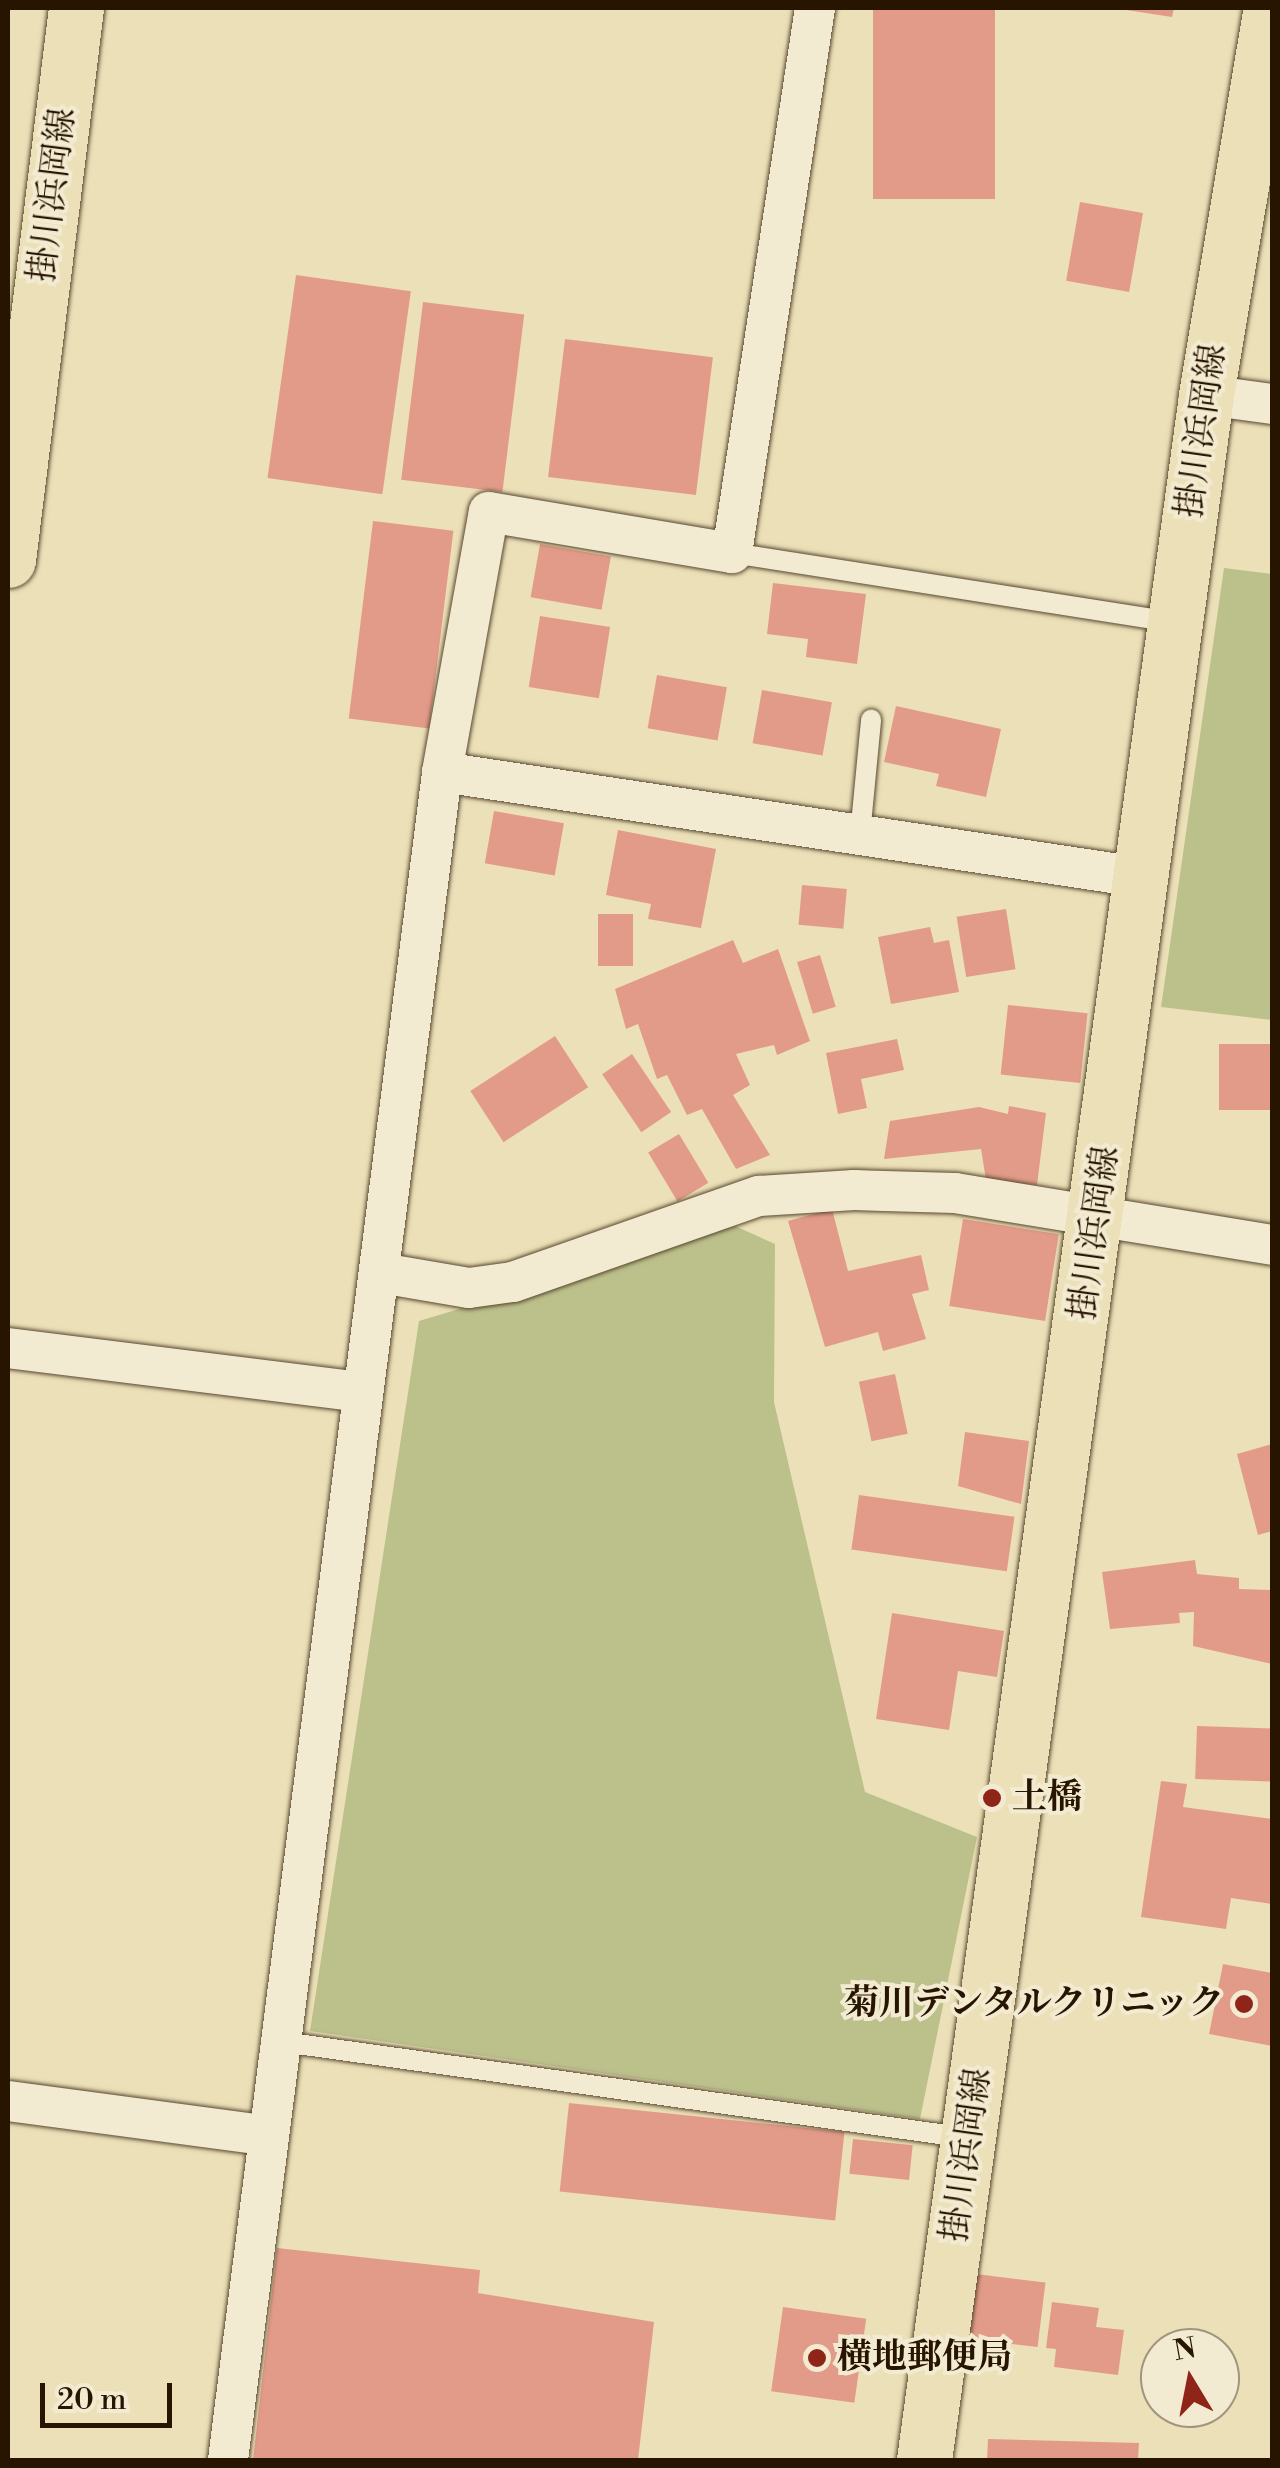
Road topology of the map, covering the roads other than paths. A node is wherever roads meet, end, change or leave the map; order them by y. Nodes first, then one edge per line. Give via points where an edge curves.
1 (76, 8) edge
2 (815, 8) edge
3 (1272, 8) edge
4 (1206, 395) junction
5 (1272, 404) edge
6 (732, 552) junction
7 (8, 560) edge
8 (1175, 623) junction
9 (871, 720) dead end
10 (442, 772) junction
11 (860, 835) junction
12 (1139, 877) junction
13 (1098, 1217) junction
14 (1272, 1245) edge
15 (380, 1273) junction
16 (8, 1348) edge
17 (360, 1392) junction
18 (276, 2042) junction
19 (8, 2101) edge
20 (264, 2135) junction
21 (969, 2138) junction
22 (228, 2460) edge
23 (924, 2460) edge

1 - 7 main road, 掛川浜岡線
2 - 6 street
3 - 4 main road, 掛川浜岡線
4 - 5 street
4 - 8 main road, 掛川浜岡線
6 - 8 lane
6 - 10 street via 489,512
8 - 12 main road, 掛川浜岡線
9 - 11 lane
10 - 11 street
10 - 15 street
11 - 12 street
12 - 13 main road, 掛川浜岡線
13 - 14 street
13 - 15 street via 955,1193 759,1196 512,1282 468,1288
13 - 21 main road, 掛川浜岡線
15 - 17 street
16 - 17 street
17 - 18 street
18 - 20 street
18 - 21 lane
19 - 20 street
20 - 22 street
21 - 23 main road, 掛川浜岡線

